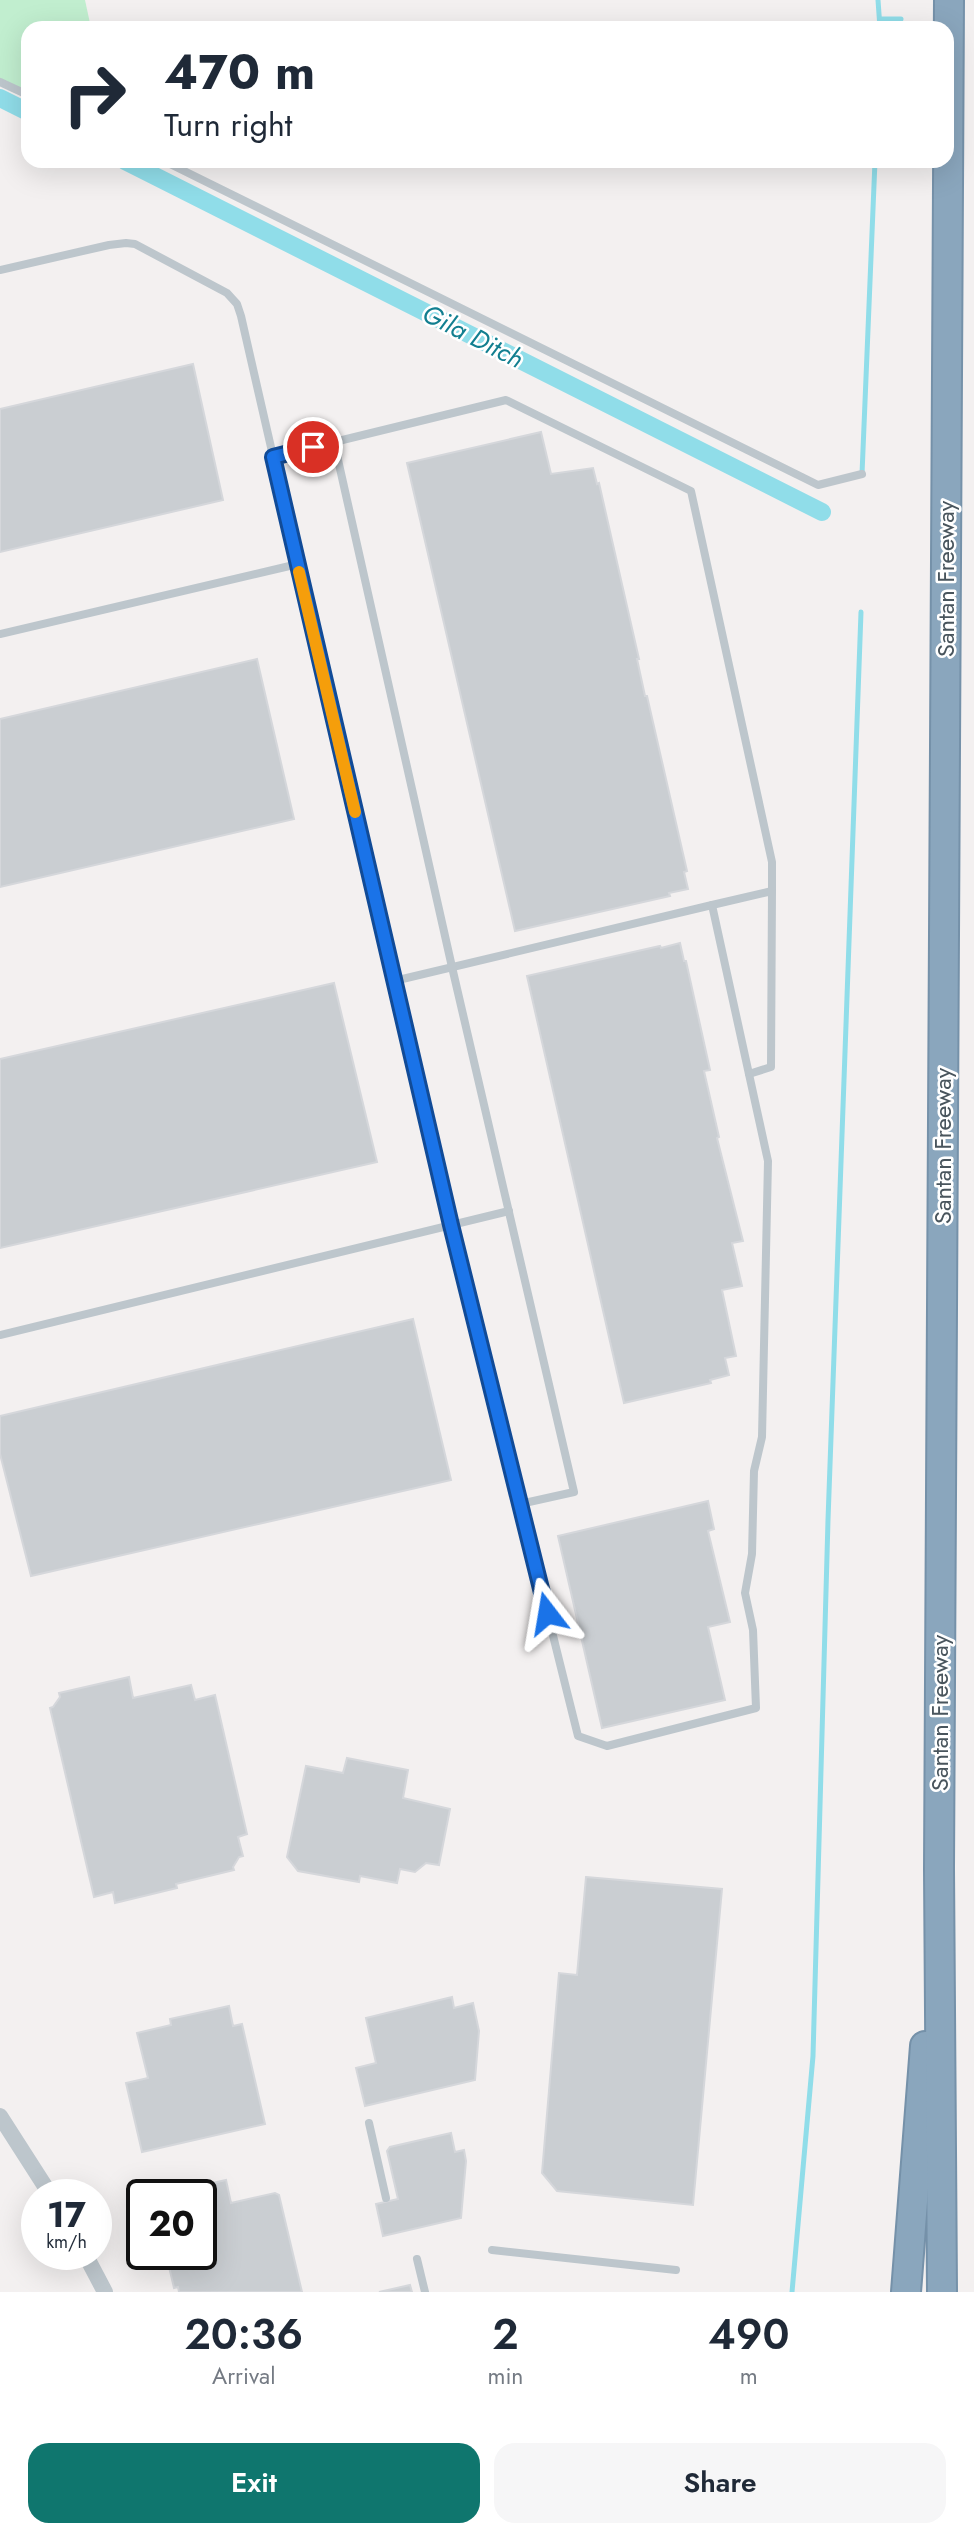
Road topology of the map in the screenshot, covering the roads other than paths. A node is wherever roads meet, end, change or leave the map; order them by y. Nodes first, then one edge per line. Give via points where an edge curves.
1 (947, 0) edge
2 (948, 21) edge
3 (0, 82) edge
4 (21, 92) edge
5 (178, 168) edge
6 (947, 168) edge
7 (0, 270) edge
8 (334, 442) junction
9 (273, 457) junction
10 (862, 474) dead end
11 (298, 564) junction
12 (0, 634) edge
13 (772, 891) junction
14 (712, 905) junction
15 (452, 967) junction
16 (394, 981) junction
17 (749, 1074) junction
18 (509, 1212) junction
19 (451, 1225) junction
20 (0, 1335) edge
21 (520, 1504) junction
22 (939, 1869) junction
23 (0, 2116) edge
24 (369, 2123) dead end
25 (40, 2179) edge
26 (386, 2198) dead end
27 (492, 2250) dead end
28 (417, 2259) dead end
29 (93, 2270) edge
30 (676, 2270) dead end
31 (105, 2292) edge
32 (425, 2292) edge
33 (906, 2292) edge
34 (942, 2292) edge

1 - 2 highway, Santan Freeway
3 - 4 lane
5 - 10 lane via 818,485
6 - 22 highway, Santan Freeway
7 - 9 lane via 126,243 228,293 241,316
8 - 9 lane
8 - 13 lane via 506,400 691,491 772,862
8 - 15 lane
9 - 11 lane
11 - 12 lane
11 - 16 lane
13 - 14 lane
13 - 17 lane via 771,1067
14 - 15 lane
14 - 17 lane
15 - 16 lane
15 - 18 lane
16 - 19 lane
17 - 21 lane via 768,1161 762,1437 754,1471 752,1554 745,1593 753,1630 756,1708 607,1746 578,1736
18 - 19 lane
18 - 21 lane via 574,1492
19 - 20 lane
19 - 21 lane
22 - 33 highway
22 - 34 highway, Santan Freeway
23 - 25 street
24 - 26 lane
27 - 30 lane
28 - 32 lane
29 - 31 street

